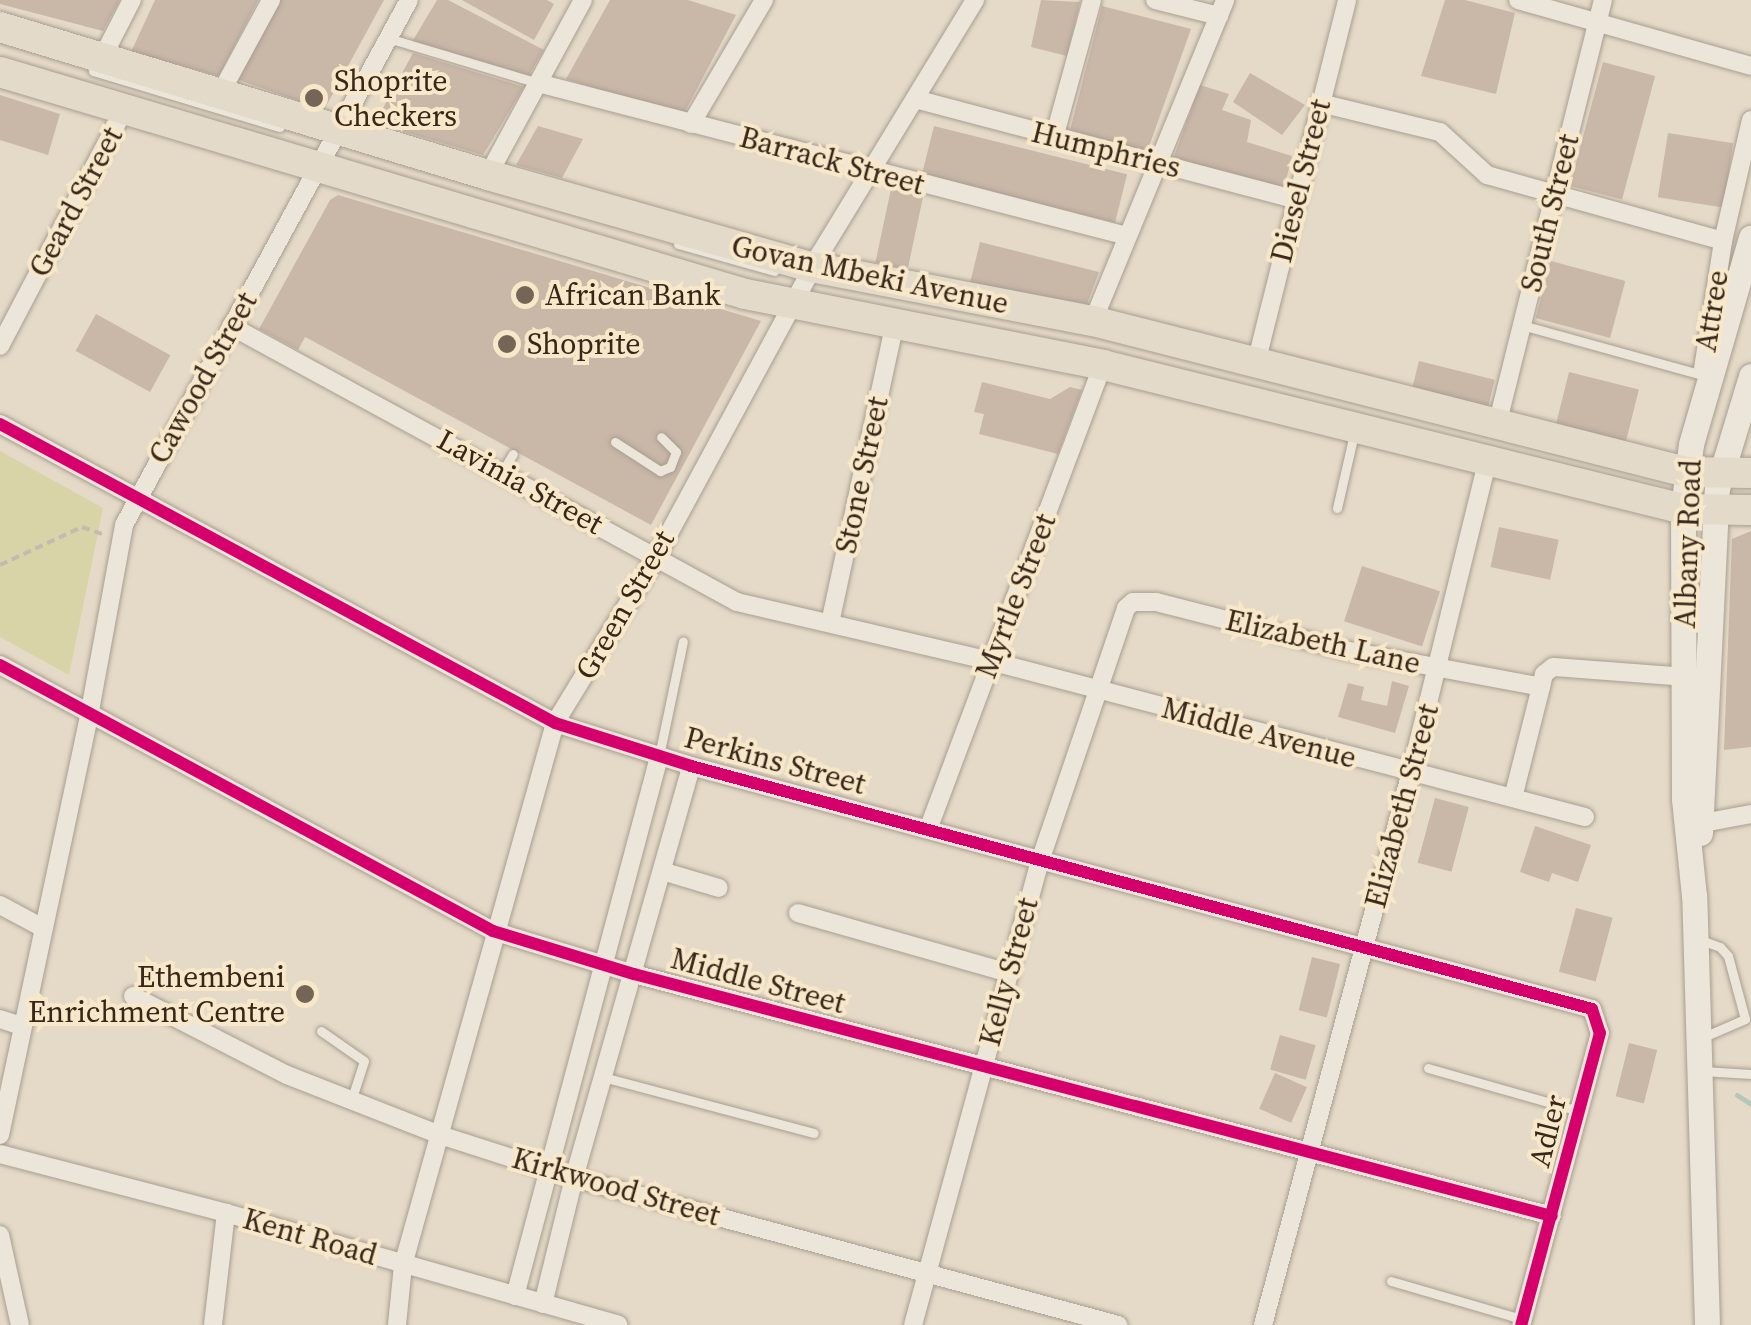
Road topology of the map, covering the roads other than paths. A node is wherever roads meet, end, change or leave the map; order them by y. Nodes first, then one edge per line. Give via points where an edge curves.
1 (132, 0) edge
2 (271, 0) edge
3 (409, 0) edge
4 (583, 0) edge
5 (764, 0) edge
6 (974, 0) edge
7 (1092, 0) edge
8 (1155, 0) edge
9 (1348, 0) edge
10 (1518, 0) edge
11 (1603, 0) edge
12 (1222, 8) edge
13 (1597, 23) junction
14 (0, 26) edge
15 (388, 38) junction
16 (0, 58) edge
17 (96, 64) junction
18 (1751, 66) edge
19 (0, 72) edge
20 (538, 83) junction
21 (220, 94) junction
22 (915, 99) junction
23 (1320, 104) junction
24 (124, 110) junction
25 (1751, 120) edge
26 (691, 124) junction
27 (298, 133) dead end
28 (1054, 138) junction
29 (329, 148) junction
30 (1156, 161) junction
31 (869, 172) junction
32 (488, 175) junction
33 (1553, 197) junction
34 (1298, 200) junction
35 (1127, 236) junction
36 (1751, 238) edge
37 (1724, 241) junction
38 (669, 242) dead end
39 (807, 285) junction
40 (1094, 321) junction
41 (1522, 325) junction
42 (231, 326) junction
43 (894, 326) junction
44 (1035, 338) dead end
45 (0, 346) edge
46 (1256, 363) junction
47 (1104, 365) junction
48 (1164, 367) dead end
49 (1702, 374) junction
50 (1751, 376) edge
51 (0, 424) edge
52 (1356, 426) junction
53 (1496, 426) junction
54 (661, 437) dead end
55 (614, 442) dead end
56 (513, 454) dead end
57 (1488, 459) junction
58 (502, 472) junction
59 (1683, 482) junction
60 (1729, 492) edge
61 (138, 498) junction
62 (1751, 499) edge
63 (1337, 508) dead end
64 (655, 558) junction
65 (830, 623) junction
66 (1117, 624) joint
67 (683, 641) dead end
68 (990, 661) junction
69 (0, 666) edge
70 (1438, 668) junction
71 (1684, 677) junction
72 (1540, 687) junction
73 (1094, 690) junction
74 (90, 716) junction
75 (555, 723) junction
76 (659, 757) junction
77 (691, 766) junction
78 (1412, 772) junction
79 (1513, 798) junction
80 (1751, 814) edge
81 (1586, 817) dead end
82 (1695, 825) junction
83 (928, 827) junction
84 (1041, 858) junction
85 (662, 871) junction
86 (719, 888) dead end
87 (0, 905) edge
88 (798, 913) dead end
89 (43, 928) junction
90 (494, 932) junction
91 (1696, 938) junction
92 (1366, 946) junction
93 (603, 965) junction
94 (1008, 973) junction
95 (634, 974) junction
96 (133, 996) dead end
97 (1592, 1009) joint
98 (0, 1020) edge
99 (22, 1026) junction
100 (321, 1031) dead end
101 (1698, 1039) junction
102 (983, 1067) junction
103 (1428, 1068) dead end
104 (1700, 1071) junction
105 (1751, 1074) edge
106 (604, 1077) junction
107 (351, 1101) junction
108 (1579, 1112) junction
109 (814, 1134) dead end
110 (0, 1135) edge
111 (440, 1135) junction
112 (1312, 1150) junction
113 (0, 1154) edge
114 (549, 1170) junction
115 (574, 1178) junction
116 (226, 1213) junction
117 (1552, 1216) junction
118 (0, 1235) edge
119 (403, 1265) junction
120 (928, 1274) junction
121 (1391, 1281) dead end
122 (516, 1296) junction
123 (542, 1304) junction
124 (579, 1320) edge
125 (1521, 1322) edge
126 (20, 1325) edge
127 (213, 1325) edge
128 (397, 1325) edge
129 (618, 1325) edge
130 (913, 1325) edge
131 (1118, 1325) edge
132 (1263, 1325) edge
133 (1707, 1325) edge

1 - 17 street
2 - 21 street
3 - 15 street, Cawood Street
4 - 20 street
5 - 26 street
6 - 22 street, Green Street
7 - 28 street
8 - 12 street
9 - 23 street, Diesel Street
10 - 13 street
11 - 13 street, South Street
12 - 30 street
13 - 18 street
13 - 33 street, South Street
14 - 17 main road, Govan Mbeki Avenue
15 - 20 lane
15 - 29 street, Cawood Street
16 - 29 lane
17 - 21 main road, Govan Mbeki Avenue
17 - 27 lane
19 - 24 main road, Govan Mbeki Avenue
20 - 26 street, Barrack Street
20 - 32 street
21 - 29 main road, Govan Mbeki Avenue
22 - 28 street, Humphries
22 - 31 street, Green Street
23 - 33 street via 1440,132 1486,176
23 - 34 street, Diesel Street
24 - 29 main road, Govan Mbeki Avenue
24 - 45 street, Geard Street
25 - 37 street, Attree
26 - 31 street, Barrack Street
28 - 30 street, Humphries
29 - 32 main road, Govan Mbeki Avenue
29 - 39 main road, Govan Mbeki Avenue via 707,284
29 - 42 street, Cawood Street
30 - 34 street, Humphries
30 - 35 street
31 - 35 street, Barrack Street
31 - 39 street, Green Street
32 - 39 main road, Govan Mbeki Avenue
33 - 37 street
33 - 41 street, South Street
34 - 46 street, Diesel Street
35 - 40 street
36 - 59 main road, Albany Road
37 - 49 street, Attree
38 - 39 lane
39 - 40 main road, Govan Mbeki Avenue
39 - 43 main road, Govan Mbeki Avenue
39 - 44 lane
39 - 64 street, Green Street
40 - 46 main road, Govan Mbeki Avenue
41 - 49 lane
41 - 53 street, South Street
42 - 58 street, Lavinia Street
42 - 61 street, Cawood Street
43 - 47 main road, Govan Mbeki Avenue
43 - 65 street, Stone Street
46 - 53 main road, Govan Mbeki Avenue
47 - 52 main road, Govan Mbeki Avenue
47 - 68 street, Myrtle Street
48 - 59 lane
49 - 59 street, Attree
50 - 60 main road, Albany Road
51 - 61 street, Perkins Street
52 - 57 main road, Govan Mbeki Avenue
52 - 63 lane
53 - 59 main road, Govan Mbeki Avenue
54 - 55 lane via 676,452 660,472
56 - 58 lane
57 - 59 main road, Govan Mbeki Avenue
57 - 70 street, Elizabeth Street
58 - 64 street, Lavinia Street
59 - 60 main road, Govan Mbeki Avenue
59 - 71 main road, Albany Road
60 - 62 lane
60 - 82 main road, Albany Road
61 - 74 street, Cawood Street via 120,540
61 - 75 street, Perkins Street
64 - 65 street, Lavinia Street via 737,602
64 - 75 street, Green Street
65 - 68 street, Lavinia Street
66 - 70 street, Elizabeth Lane via 1133,602 1156,602
66 - 73 street, Kelly Street
67 - 76 lane
68 - 73 street, Middle Avenue
68 - 83 street, Myrtle Street
69 - 74 street, Middle Street
70 - 72 street, Elizabeth Lane
70 - 78 street, Elizabeth Street
71 - 72 street via 1553,666
71 - 82 main road, Albany Road
72 - 79 street
73 - 78 street, Middle Avenue
73 - 84 street, Kelly Street
74 - 89 street, Cawood Street
74 - 90 street, Middle Street
75 - 76 street, Perkins Street
75 - 90 street, Green Street
76 - 77 street, Perkins Street
76 - 93 street
77 - 83 street, Perkins Street
77 - 85 street
78 - 79 street, Middle Avenue
78 - 92 street, Elizabeth Street
79 - 81 street, Middle Avenue
80 - 82 street
82 - 91 main road, Albany Road
83 - 84 street, Perkins Street
84 - 92 street, Perkins Street
84 - 94 street, Kelly Street
85 - 86 street
85 - 95 street
87 - 89 street
88 - 94 street
89 - 99 street, Cawood Street
90 - 93 street, Middle Street
90 - 111 street, Green Street
91 - 101 main road, Albany Road
91 - 101 lane via 1728,956 1746,1019
92 - 97 street, Perkins Street
92 - 112 street, Elizabeth Street
93 - 95 street, Middle Street
93 - 114 street
94 - 102 street, Kelly Street
95 - 102 street, Middle Street
95 - 106 street
96 - 107 street, Kirkwood Street
97 - 108 street, Adler via 1600,1033
98 - 99 street
99 - 110 street, Cawood Street
100 - 107 lane via 364,1062
101 - 104 main road, Albany Road
102 - 112 street, Middle Street
102 - 120 street, Kelly Street
103 - 108 lane
104 - 105 lane
104 - 133 main road, Albany Road
106 - 109 lane
106 - 115 street
107 - 111 street, Kirkwood Street
108 - 117 street, Adler
111 - 114 street, Kirkwood Street
111 - 119 street, Green Street
112 - 117 street, Middle Street
112 - 132 street, Elizabeth Street
113 - 116 street, Kent Road
114 - 115 street, Kirkwood Street
114 - 122 street
115 - 120 street, Kirkwood Street
115 - 123 street
116 - 119 street, Kent Road
116 - 127 street
117 - 125 street, Adler
118 - 126 street
119 - 122 street, Kent Road
119 - 128 street, Green Street
120 - 130 street, Kelly Street
120 - 131 street, Kirkwood Street
121 - 125 lane
122 - 123 street, Kent Road
123 - 124 street, Kent Road
124 - 129 street, Kent Road

